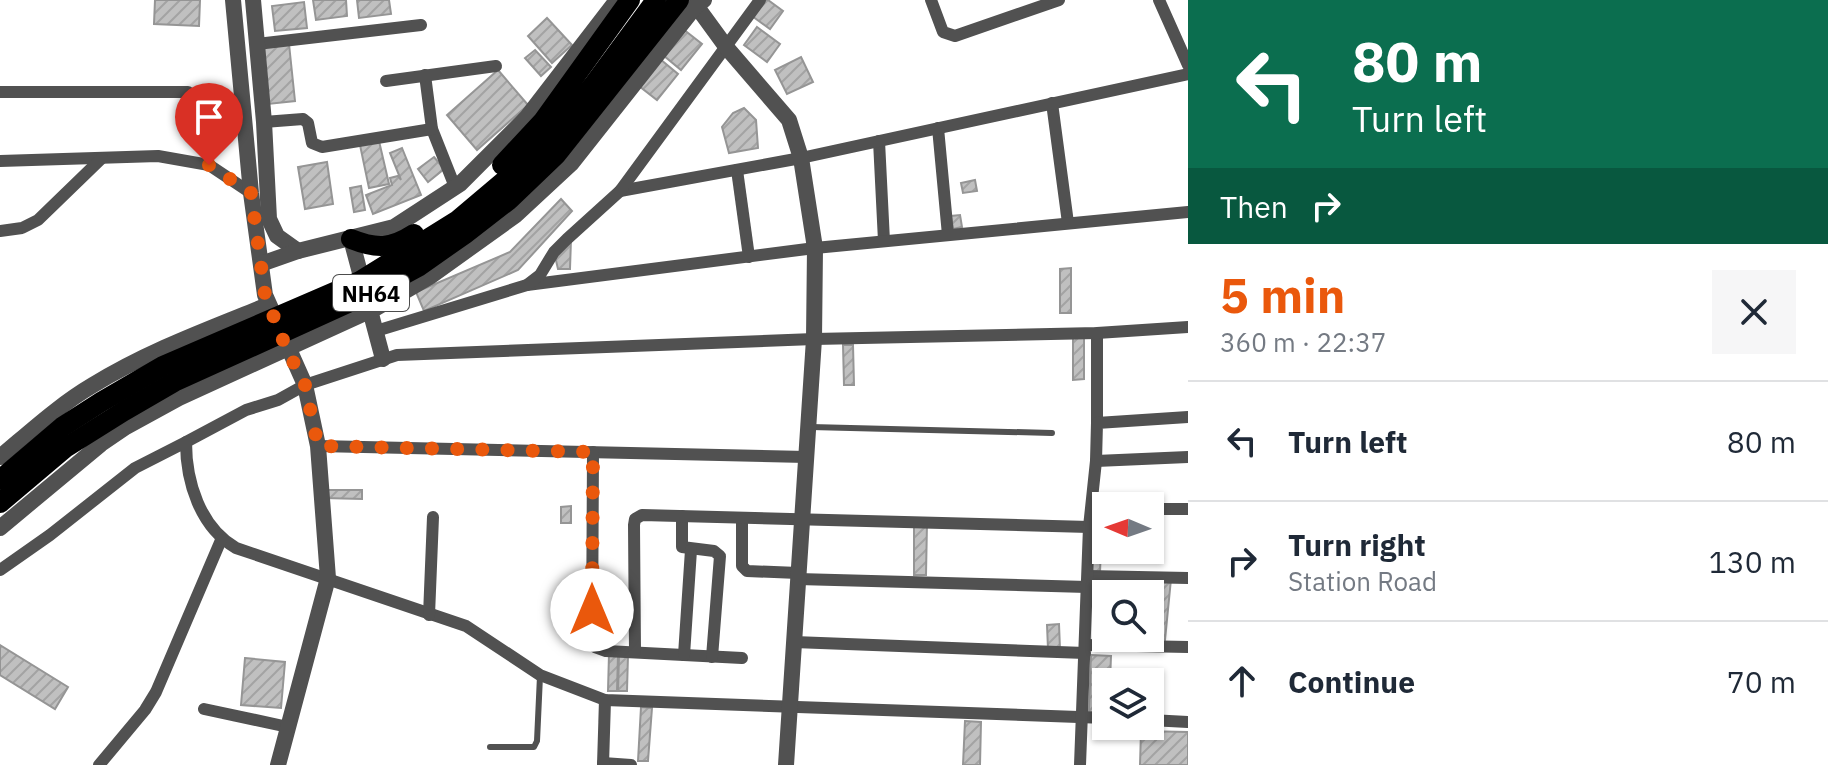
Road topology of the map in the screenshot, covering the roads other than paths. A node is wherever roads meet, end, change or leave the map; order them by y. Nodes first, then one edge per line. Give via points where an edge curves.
1 (233, 0) edge
2 (253, 0) edge
3 (617, 0) edge
4 (630, 0) edge
5 (656, 0) edge
6 (760, 0) edge
7 (931, 0) edge
8 (1059, 0) edge
9 (1159, 0) edge
10 (692, 2) edge
11 (421, 25) dead end
12 (257, 44) junction
13 (727, 48) junction
14 (1188, 65) edge
15 (496, 66) dead end
16 (1188, 74) edge
17 (425, 75) junction
18 (386, 81) dead end
19 (0, 92) edge
20 (188, 92) dead end
21 (1052, 103) junction
22 (264, 122) junction
23 (938, 128) junction
24 (432, 129) junction
25 (879, 141) junction
26 (102, 158) junction
27 (801, 158) junction
28 (0, 161) edge
29 (737, 170) junction
30 (455, 187) junction
31 (620, 191) junction
32 (251, 193) junction
33 (1188, 212) edge
34 (1068, 223) junction
35 (0, 231) edge
36 (948, 235) junction
37 (351, 239) junction
38 (884, 241) junction
39 (815, 248) junction
40 (298, 251) junction
41 (749, 257) junction
42 (261, 264) junction
43 (527, 285) junction
44 (268, 305) junction
45 (370, 311) junction
46 (1188, 327) edge
47 (376, 331) junction
48 (1097, 333) junction
49 (814, 339) junction
50 (287, 350) junction
51 (383, 359) junction
52 (114, 374) junction
53 (305, 385) junction
54 (78, 395) junction
55 (1188, 417) edge
56 (134, 423) junction
57 (1097, 423) junction
58 (807, 427) junction
59 (1052, 433) dead end
60 (110, 437) junction
61 (186, 442) junction
62 (318, 446) junction
63 (593, 452) junction
64 (0, 457) edge
65 (806, 457) junction
66 (1188, 457) edge
67 (1096, 461) junction
68 (0, 480) edge
69 (0, 503) edge
70 (1091, 509) joint
71 (1164, 509) edge
72 (1188, 509) edge
73 (682, 516) junction
74 (433, 517) dead end
75 (742, 519) junction
76 (801, 520) junction
77 (1089, 527) junction
78 (0, 528) edge
79 (221, 540) junction
80 (691, 550) junction
81 (0, 570) edge
82 (798, 576) junction
83 (328, 578) junction
84 (1188, 578) edge
85 (1087, 581) junction
86 (429, 615) junction
87 (794, 642) junction
88 (1188, 647) edge
89 (1085, 649) junction
90 (635, 652) junction
91 (684, 655) junction
92 (712, 657) junction
93 (742, 658) dead end
94 (540, 675) junction
95 (605, 700) junction
96 (790, 706) junction
97 (204, 709) dead end
98 (1083, 717) junction
99 (1092, 717) edge
100 (1164, 721) edge
101 (1188, 722) edge
102 (288, 727) junction
103 (490, 747) dead end
104 (603, 764) edge
105 (99, 765) edge
106 (278, 765) edge
107 (631, 765) edge
108 (786, 765) edge
109 (1080, 765) edge

1 - 32 street
2 - 12 street
3 - 30 street via 527,117
4 - 37 highway via 543,121 480,185 398,244 381,248
5 - 68 highway, NH64 via 546,140 458,220 360,281 163,366 62,427
6 - 13 street
7 - 8 street via 943,32 955,36
9 - 14 street
10 - 13 street
10 - 45 street via 571,164 516,215 431,276
10 - 69 highway, NH64 via 556,155 465,234 368,294 174,382 65,448
11 - 12 street
12 - 22 street
13 - 27 street via 789,120
13 - 31 street
15 - 17 street
16 - 21 street
17 - 18 street
17 - 24 street
19 - 20 street
21 - 23 street
21 - 34 street
22 - 24 street via 303,119 312,143 322,147
22 - 40 street via 269,219 277,236
23 - 25 street
23 - 36 street
24 - 30 street
25 - 27 street
25 - 38 street
26 - 28 street
26 - 32 street via 158,156 209,165
26 - 35 street via 38,220
27 - 29 street
27 - 39 street
29 - 31 street
29 - 41 street
30 - 37 street via 394,227
31 - 43 street via 554,252
32 - 42 street
33 - 34 street
34 - 36 street
36 - 38 street
37 - 40 street
37 - 45 street
38 - 39 street
39 - 41 street
39 - 49 street
40 - 42 street
41 - 43 street
42 - 44 street
43 - 47 street
44 - 50 street
44 - 52 street
45 - 47 street
45 - 50 street
46 - 48 street
47 - 51 street
48 - 49 street
48 - 57 street
49 - 51 street
49 - 58 street
50 - 53 street
50 - 56 street
51 - 53 street
52 - 54 street
52 - 56 street via 134,389
53 - 61 street
53 - 62 street
54 - 60 street via 85,422
54 - 64 street
55 - 57 street
56 - 60 street
57 - 67 street
58 - 59 lane
58 - 65 street
60 - 78 street
61 - 79 street via 186,462 200,510
61 - 81 street via 135,468
62 - 63 street
62 - 83 street
63 - 65 street
63 - 90 street via 592,642 606,651
65 - 76 street
66 - 67 street
67 - 70 street
70 - 77 street
71 - 72 street
73 - 75 street
73 - 80 street via 680,544
73 - 90 street via 635,519
74 - 86 street
75 - 76 street
75 - 82 street via 742,566 747,571
76 - 77 street
76 - 82 street
77 - 85 street
79 - 83 street
79 - 105 street via 156,692
80 - 91 street
80 - 92 street via 720,556
82 - 85 street
82 - 87 street
83 - 86 street
83 - 102 street
84 - 85 street
85 - 89 street
86 - 94 street via 466,626
87 - 89 street
87 - 96 street
88 - 89 street
89 - 98 street
90 - 91 street
91 - 92 street
92 - 93 street
94 - 95 street
94 - 103 lane via 534,747
95 - 96 street
95 - 104 street
96 - 98 street
96 - 108 street
97 - 102 street
98 - 99 street
98 - 109 street
100 - 101 street
102 - 106 street
104 - 107 street

